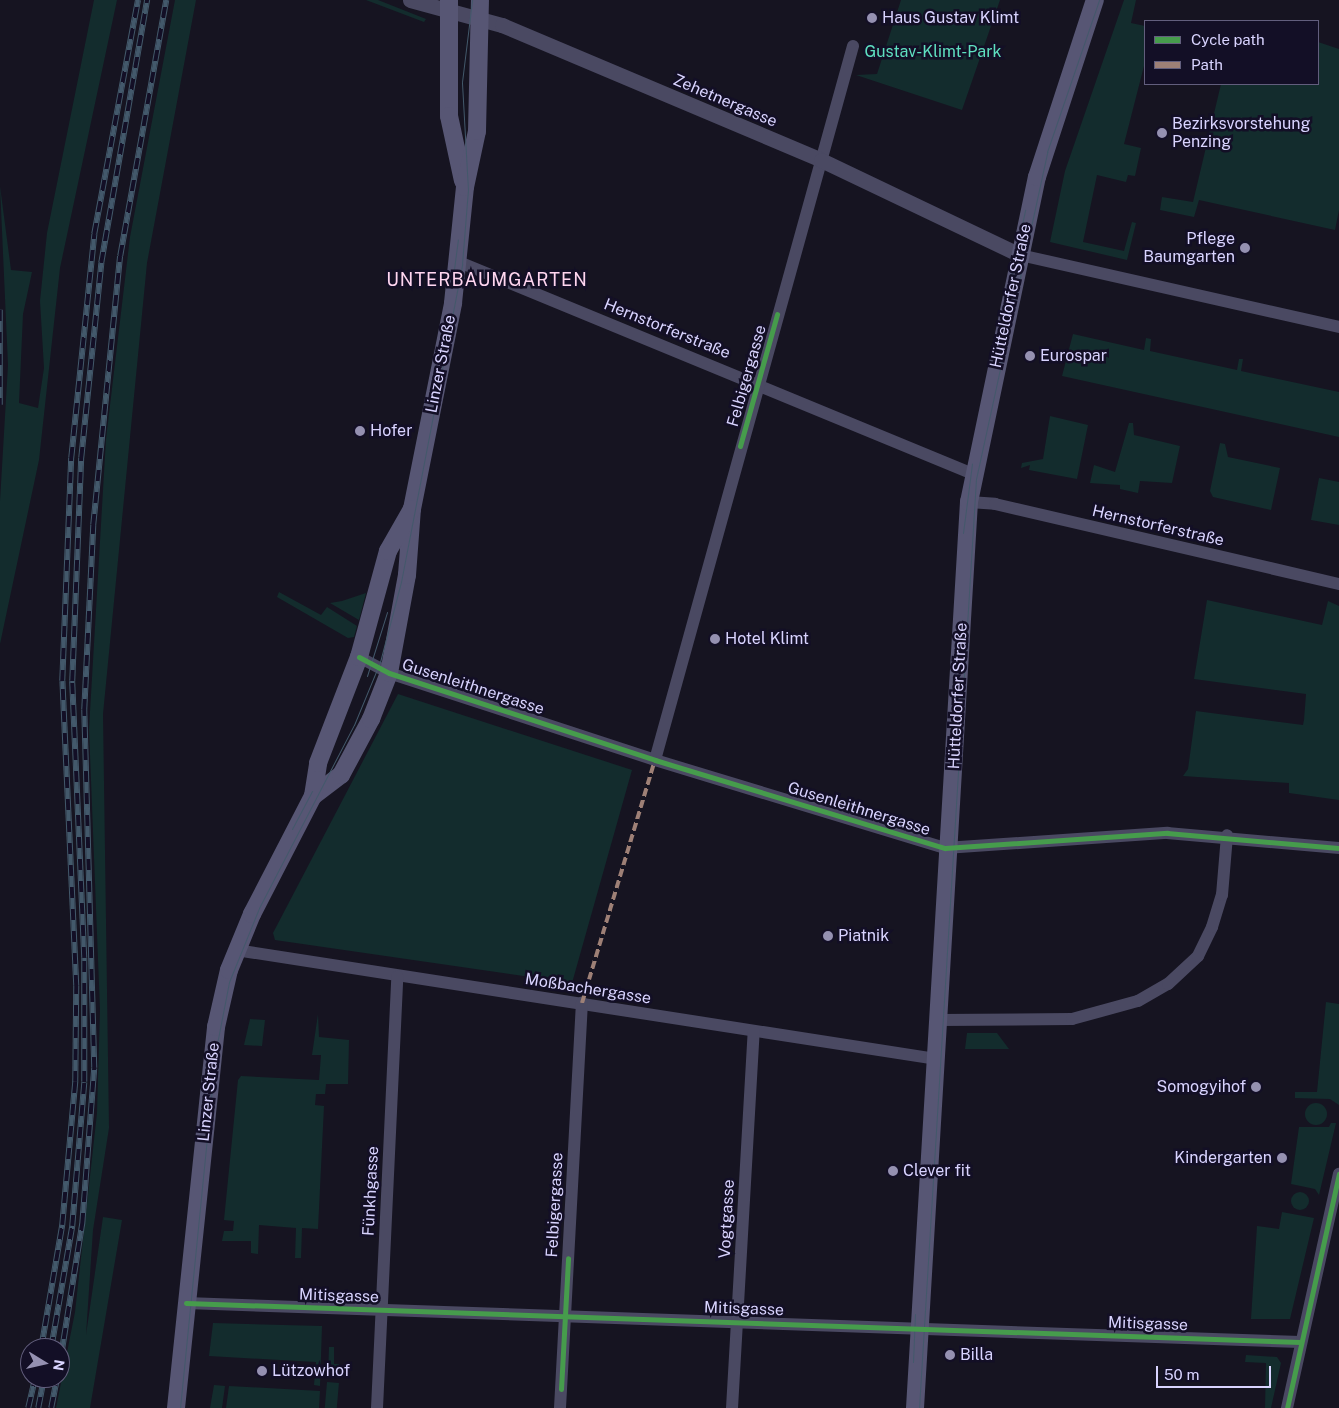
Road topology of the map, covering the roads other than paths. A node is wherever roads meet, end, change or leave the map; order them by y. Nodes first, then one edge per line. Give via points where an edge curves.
1 (410, 0) edge
2 (480, 0) edge
3 (1095, 0) edge
4 (447, 7) edge
5 (478, 20) junction
6 (853, 46) dead end
7 (820, 160) junction
8 (465, 187) junction
9 (1020, 255) junction
10 (459, 262) junction
11 (1339, 327) edge
12 (758, 382) junction
13 (973, 474) junction
14 (969, 502) junction
15 (412, 509) junction
16 (1339, 584) edge
17 (359, 657) junction
18 (389, 672) junction
19 (655, 760) junction
20 (313, 796) junction
21 (1227, 835) junction
22 (949, 848) junction
23 (1339, 848) edge
24 (236, 950) junction
25 (397, 976) junction
26 (582, 1003) junction
27 (939, 1020) junction
28 (754, 1032) junction
29 (936, 1059) junction
30 (1339, 1174) edge
31 (186, 1303) junction
32 (382, 1310) junction
33 (565, 1316) junction
34 (737, 1321) junction
35 (918, 1328) junction
36 (1300, 1342) junction
37 (176, 1408) edge
38 (376, 1408) edge
39 (560, 1408) edge
40 (732, 1408) edge
41 (915, 1408) edge
42 (1287, 1408) edge

1 - 4 street, Zehetnergasse
2 - 5 main road, Linzer Straße
3 - 9 main road, Hütteldorfer Straße via 1045,147
4 - 5 street, Zehetnergasse
4 - 8 main road, Linzer Straße via 449,116
5 - 7 street, Zehetnergasse via 502,25
5 - 8 main road, Linzer Straße via 477,131
6 - 7 street, Felbigergasse
7 - 9 street, Zehetnergasse
7 - 12 street, Felbigergasse
8 - 10 main road, Linzer Straße
9 - 11 street
9 - 13 main road, Hütteldorfer Straße
10 - 12 street, Hernstorferstraße
10 - 15 main road, Linzer Straße
12 - 13 street, Hernstorferstraße
12 - 19 street, Felbigergasse
13 - 14 main road, Hütteldorfer Straße
14 - 16 street, Hernstorferstraße via 995,504
14 - 22 main road, Hütteldorfer Straße
15 - 17 main road, Linzer Straße via 388,551
15 - 18 main road, Linzer Straße via 407,575
17 - 18 street, Gusenleithnergasse
17 - 20 main road, Linzer Straße via 318,763
18 - 19 street, Gusenleithnergasse
18 - 20 main road, Linzer Straße via 371,719 341,775
19 - 22 street, Gusenleithnergasse
20 - 24 main road, Linzer Straße
21 - 22 street, Gusenleithnergasse via 1167,833
21 - 23 street, Gusenleithnergasse
21 - 27 street via 1222,895 1212,927 1196,958 1168,984 1131,1003 1072,1019
22 - 27 main road, Hütteldorfer Straße
24 - 25 street, Moßbachergasse
24 - 31 main road, Linzer Straße via 216,1027
25 - 26 street, Moßbachergasse
25 - 32 street, Fünkhgasse
26 - 28 street, Moßbachergasse
26 - 33 street, Felbigergasse
27 - 29 main road, Hütteldorfer Straße
28 - 29 street, Moßbachergasse
28 - 34 street, Vogtgasse
29 - 35 main road, Hütteldorfer Straße
30 - 36 street
31 - 32 street, Mitisgasse
31 - 37 main road, Linzer Straße
32 - 33 street, Mitisgasse
32 - 38 street, Fünkhgasse
33 - 34 street, Mitisgasse
33 - 39 street, Felbigergasse
34 - 35 street, Mitisgasse
34 - 40 street, Vogtgasse
35 - 36 street, Mitisgasse
35 - 41 main road, Hütteldorfer Straße
36 - 42 street

